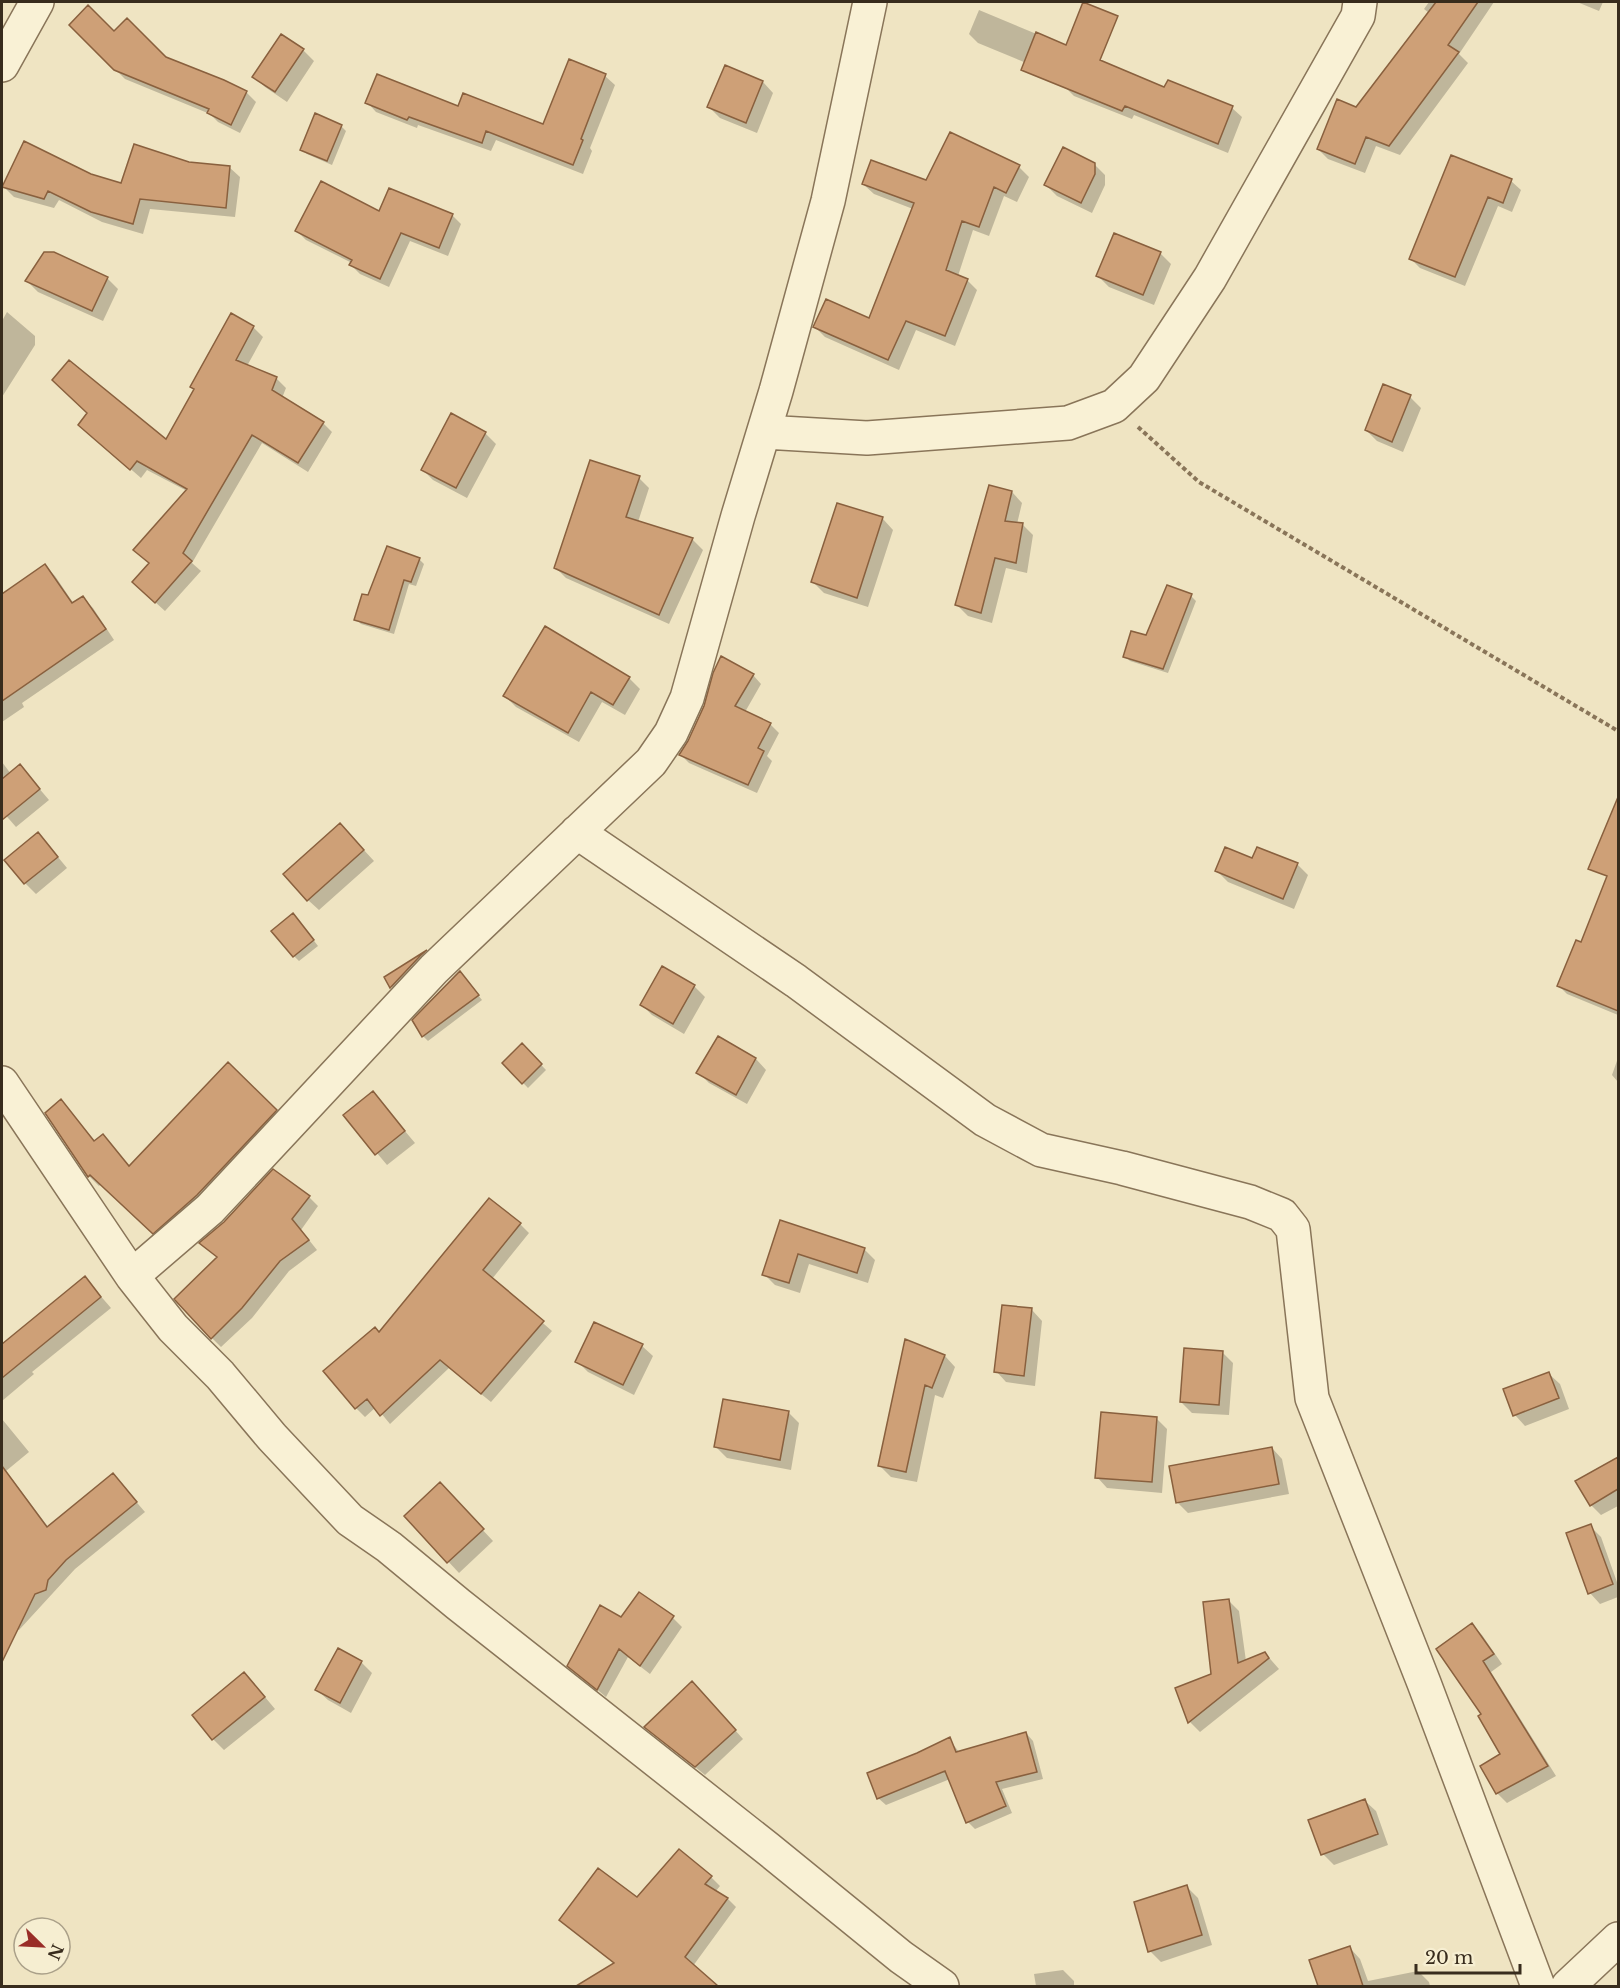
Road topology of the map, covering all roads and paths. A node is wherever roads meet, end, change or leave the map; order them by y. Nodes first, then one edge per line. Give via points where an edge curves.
1 (37, 2) edge
2 (870, 2) edge
3 (1360, 2) edge
4 (2, 65) edge
5 (1114, 406) junction
6 (764, 432) junction
7 (1618, 731) edge
8 (577, 832) junction
9 (2, 1083) edge
10 (132, 1276) junction
11 (1618, 1939) edge
12 (942, 1986) edge
13 (1538, 1986) edge
14 (1568, 1986) edge

1 - 4 street
2 - 6 street via 828,201
3 - 5 street via 1358,16 1210,278 1144,378
5 - 6 street via 1056,424 867,438
5 - 7 path via 1199,482
6 - 8 street via 687,698 671,733 651,762
8 - 10 street via 434,969 210,1209
8 - 13 street via 796,981 985,1120 1041,1150 1227,1196 1282,1215 1293,1229 1312,1398
9 - 10 street
10 - 12 street via 173,1329 220,1375 350,1520
11 - 14 street

